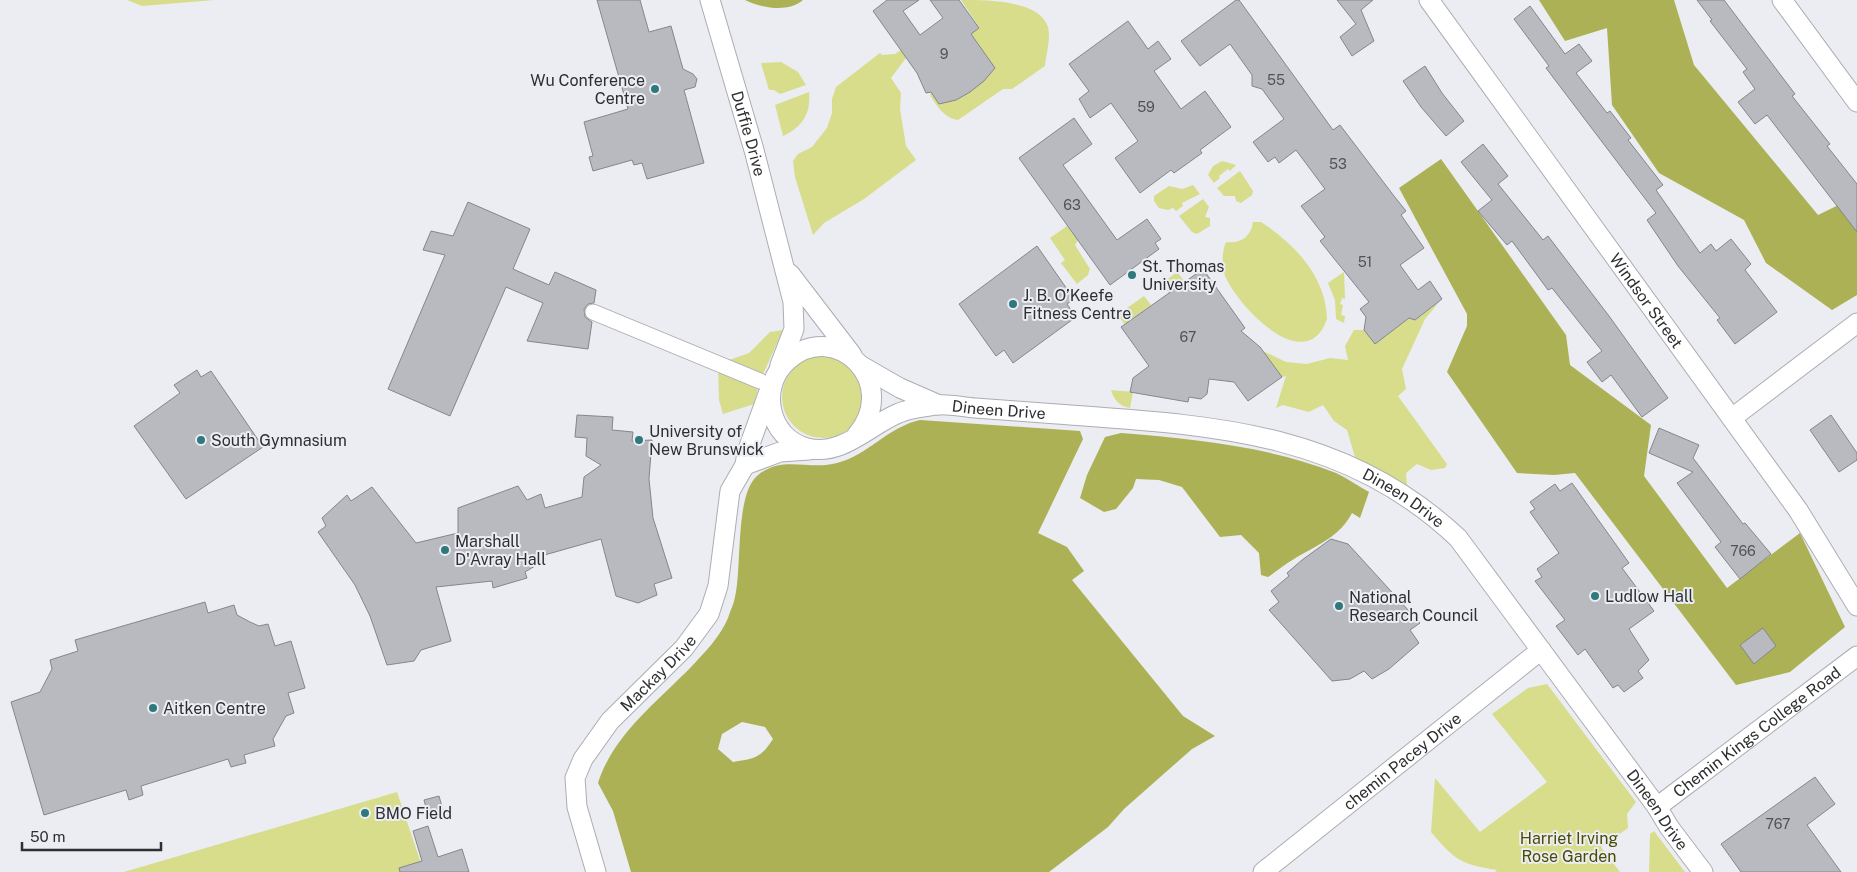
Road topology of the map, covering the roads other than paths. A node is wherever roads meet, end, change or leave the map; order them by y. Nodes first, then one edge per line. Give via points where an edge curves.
1 (710, 0) edge
2 (1430, 0) edge
3 (1782, 0) edge
4 (1857, 102) edge
5 (785, 267) junction
6 (593, 312) dead end
7 (1857, 323) edge
8 (857, 362) junction
9 (769, 380) junction
10 (939, 405) junction
11 (1732, 418) junction
12 (856, 436) junction
13 (816, 450) junction
14 (745, 465) junction
15 (1857, 606) edge
16 (1540, 650) junction
17 (1857, 656) edge
18 (1658, 807) junction
19 (596, 872) edge
20 (1262, 872) edge
21 (1702, 872) edge

1 - 5 street, Duffie Drive
2 - 11 street, Windsor Street
3 - 4 street
5 - 8 street, Duffie Drive
5 - 9 street, Duffie Drive via 793,302 794,329
6 - 9 street
7 - 11 street
8 - 9 street via 834,349 816,347 790,358
8 - 10 street, Duffie Drive via 900,388
8 - 12 street via 870,383 872,408 865,426
9 - 13 street via 772,413 784,434 799,445
9 - 14 street, Mackay Drive
10 - 12 street via 902,411
10 - 16 street, Dineen Drive via 1148,420 1229,430 1298,446 1338,460 1399,493 1448,528 1468,550
11 - 15 street, Windsor Street via 1798,510
12 - 13 street via 842,446
13 - 14 street via 780,452
14 - 19 street, Mackay Drive via 728,499 718,586 709,614 684,648 610,721 583,759 575,778 577,807
16 - 18 street, Dineen Drive
16 - 20 street, chemin Pacey Drive
17 - 18 street, Chemin Kings College Road
18 - 21 street, Dineen Drive

